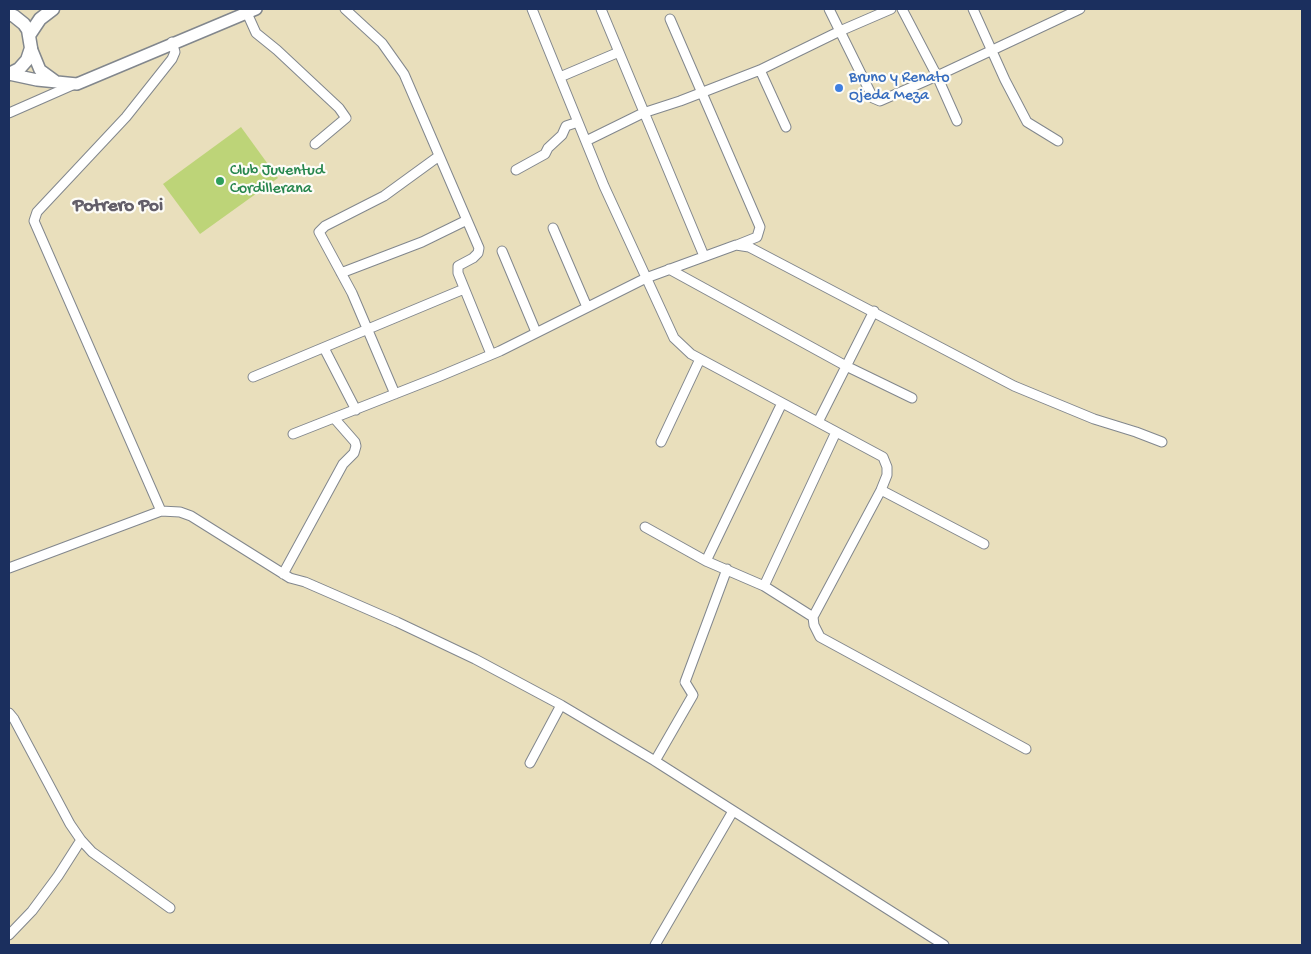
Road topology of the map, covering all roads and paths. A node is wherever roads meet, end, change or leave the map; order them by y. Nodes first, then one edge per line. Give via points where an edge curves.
1 (42, 9) edge
2 (53, 9) edge
3 (344, 9) edge
4 (532, 9) edge
5 (601, 9) edge
6 (829, 9) edge
7 (892, 9) edge
8 (902, 9) edge
9 (973, 9) edge
10 (1080, 9) edge
11 (251, 11) edge
12 (11, 15) edge
13 (670, 19) dead end
14 (840, 31) junction
15 (30, 34) junction
16 (172, 42) junction
17 (31, 48) junction
18 (991, 51) junction
19 (619, 52) junction
20 (760, 70) junction
21 (9, 74) edge
22 (937, 76) junction
23 (560, 77) junction
24 (59, 83) junction
25 (77, 84) junction
26 (702, 93) junction
27 (644, 112) junction
28 (9, 113) edge
29 (957, 121) dead end
30 (578, 122) junction
31 (786, 127) dead end
32 (586, 141) junction
33 (1058, 141) dead end
34 (315, 144) dead end
35 (439, 156) junction
36 (516, 170) dead end
37 (467, 220) junction
38 (553, 228) dead end
39 (736, 245) junction
40 (502, 250) dead end
41 (704, 256) junction
42 (669, 269) junction
43 (341, 273) junction
44 (646, 278) junction
45 (464, 289) junction
46 (586, 307) junction
47 (874, 311) junction
48 (367, 330) junction
49 (536, 332) junction
50 (324, 348) junction
51 (491, 354) junction
52 (700, 359) junction
53 (846, 366) junction
54 (253, 377) dead end
55 (395, 394) junction
56 (912, 398) dead end
57 (782, 403) junction
58 (356, 410) junction
59 (334, 418) junction
60 (818, 422) junction
61 (836, 432) junction
62 (294, 434) dead end
63 (662, 442) dead end
64 (1162, 442) dead end
65 (881, 490) junction
66 (161, 511) junction
67 (645, 527) dead end
68 (984, 544) dead end
69 (706, 561) junction
70 (9, 568) edge
71 (727, 569) junction
72 (284, 574) junction
73 (764, 586) junction
74 (813, 617) junction
75 (561, 705) junction
76 (9, 713) edge
77 (1026, 749) dead end
78 (655, 761) junction
79 (530, 762) dead end
80 (733, 811) junction
81 (81, 840) junction
82 (170, 908) dead end
83 (9, 935) edge
84 (654, 945) edge
85 (944, 945) edge

1 - 12 highway via 28,17
2 - 15 highway via 40,19
3 - 35 street via 382,43 404,74
4 - 23 street
5 - 19 street
6 - 14 street
7 - 14 street
8 - 22 street
9 - 18 street
10 - 18 street
11 - 16 main road
11 - 34 street via 256,33 346,118
12 - 15 highway via 24,24
13 - 26 street
14 - 20 street
14 - 22 street via 873,98 880,100
15 - 17 highway
16 - 25 main road
16 - 66 street via 175,52 172,59 126,117 37,212 34,221
17 - 21 highway via 27,60
17 - 24 main road via 40,70
18 - 22 street
18 - 33 street via 1027,122
19 - 23 street
19 - 27 street
20 - 26 street
20 - 31 street
21 - 24 main road
22 - 29 street
23 - 30 street
24 - 25 main road
25 - 28 street
26 - 27 street
26 - 39 street via 760,227 757,237
27 - 32 street
27 - 41 street
30 - 32 street
30 - 36 street via 566,126 545,154
32 - 44 street
35 - 37 street
35 - 43 street via 384,196 324,226 319,232
37 - 43 street via 422,242
37 - 45 street via 479,248 473,258 458,266
38 - 46 street
39 - 41 street
39 - 47 street via 749,247
40 - 49 street
41 - 42 street
42 - 44 street
42 - 53 street
43 - 48 street
44 - 46 street
44 - 52 street via 674,338
45 - 48 street
45 - 51 street
46 - 49 street
47 - 53 street
47 - 64 street via 1043,400
48 - 50 street
48 - 55 street
49 - 51 street
50 - 54 street
50 - 58 street
51 - 55 street
52 - 57 street
52 - 63 street
53 - 56 street
53 - 60 street
55 - 58 street
57 - 60 street
57 - 69 street
58 - 59 street
59 - 62 street
59 - 72 street via 354,442 354,453 343,464
60 - 61 street
61 - 65 street via 882,457 887,475
61 - 73 street
65 - 68 street
65 - 74 street
66 - 70 street
66 - 72 street via 191,516
67 - 69 street
69 - 71 street
71 - 73 street
71 - 78 street via 685,682 693,695
72 - 75 street via 397,622
73 - 74 street
74 - 77 street via 820,637
75 - 78 street
75 - 79 street
76 - 81 street
78 - 80 street
80 - 84 street
80 - 85 street
81 - 82 street via 92,852
81 - 83 street via 32,911

